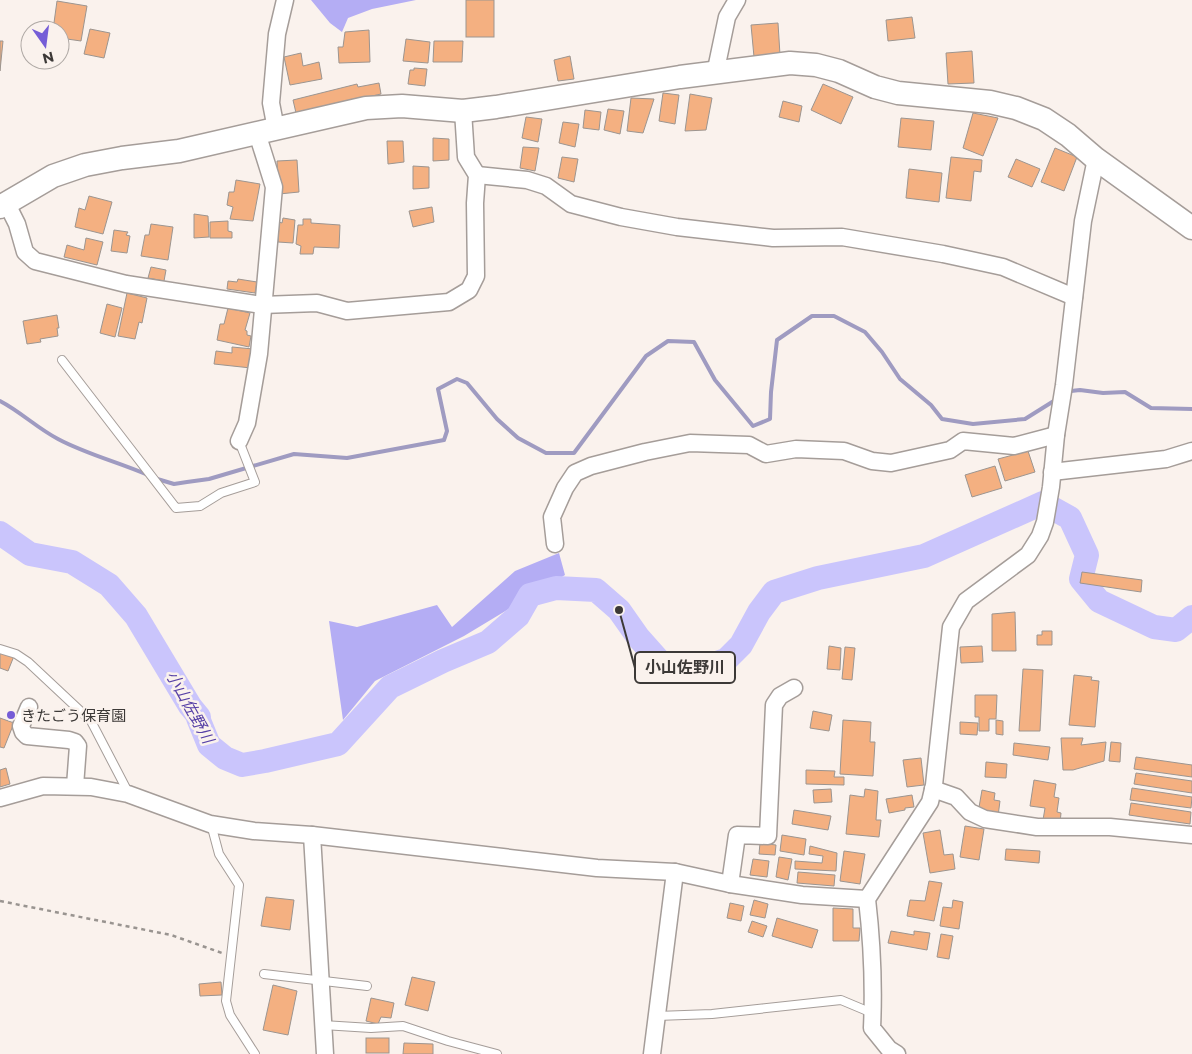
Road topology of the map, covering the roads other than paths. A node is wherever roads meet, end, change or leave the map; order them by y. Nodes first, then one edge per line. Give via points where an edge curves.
1 (285, 0) edge
2 (737, 0) edge
3 (715, 74) junction
4 (463, 111) junction
5 (267, 131) junction
6 (1096, 159) junction
7 (477, 175) junction
8 (3, 206) edge
9 (1192, 228) edge
10 (1074, 297) junction
11 (262, 305) junction
12 (62, 360) dead end
13 (1056, 435) junction
14 (239, 441) joint
15 (1192, 451) edge
16 (1052, 479) junction
17 (555, 544) dead end
18 (0, 649) edge
19 (794, 688) dead end
20 (29, 707) dead end
21 (74, 786) junction
22 (933, 789) junction
23 (128, 794) junction
24 (0, 798) edge
25 (210, 824) junction
26 (312, 835) junction
27 (1192, 835) edge
28 (675, 872) junction
29 (730, 884) junction
30 (866, 899) junction
31 (264, 974) dead end
32 (320, 980) junction
33 (367, 986) dead end
34 (872, 1014) junction
35 (658, 1016) junction
36 (323, 1024) junction
37 (255, 1054) edge
38 (325, 1054) edge
39 (497, 1054) edge
40 (652, 1054) edge
41 (897, 1054) edge

1 - 5 street via 277,34
2 - 3 street via 727,17
3 - 4 street
3 - 6 street via 790,63 816,65 898,94 990,102 1044,119
4 - 5 street via 402,106 366,108
4 - 7 street via 466,157
5 - 8 street via 179,151 85,165 53,176
5 - 11 street via 274,187
6 - 9 street
6 - 10 street via 1083,221
7 - 10 street via 527,180 546,186 571,204 677,227 773,238 842,238 943,254 1004,267
7 - 11 street via 476,276 469,290 449,302 346,311 317,303
8 - 11 street via 17,224 25,252 35,261 126,284
10 - 13 street
11 - 14 street via 259,354 247,423
12 - 14 lane via 176,508 200,506 221,493 255,482
13 - 16 street
13 - 17 street via 1014,446 963,441 950,450 891,463 872,461 844,451 796,449 766,454 749,445 690,443 645,452 575,473 564,488 552,517
15 - 16 street via 1166,459
16 - 22 street via 1045,522 1028,555 966,601 951,627
18 - 23 lane via 28,662 91,721
19 - 29 street via 780,696 774,705 768,836 737,835
20 - 21 street via 21,726 26,736 69,740 78,746
21 - 23 street
21 - 24 street via 43,786
22 - 27 street via 956,797 970,812 986,819 1037,827 1110,826
22 - 30 street via 930,802
23 - 25 street
25 - 26 street
25 - 37 lane via 219,854 239,885 226,1001 230,1015
26 - 28 street via 597,868
26 - 32 street
28 - 29 street
28 - 35 street
29 - 30 street via 802,895
30 - 34 street via 872,938
31 - 32 lane
32 - 33 lane
32 - 36 street
34 - 35 lane via 841,1000 712,1014
34 - 41 street via 872,1028
35 - 40 street
36 - 38 street
36 - 39 lane via 371,1028 403,1026

